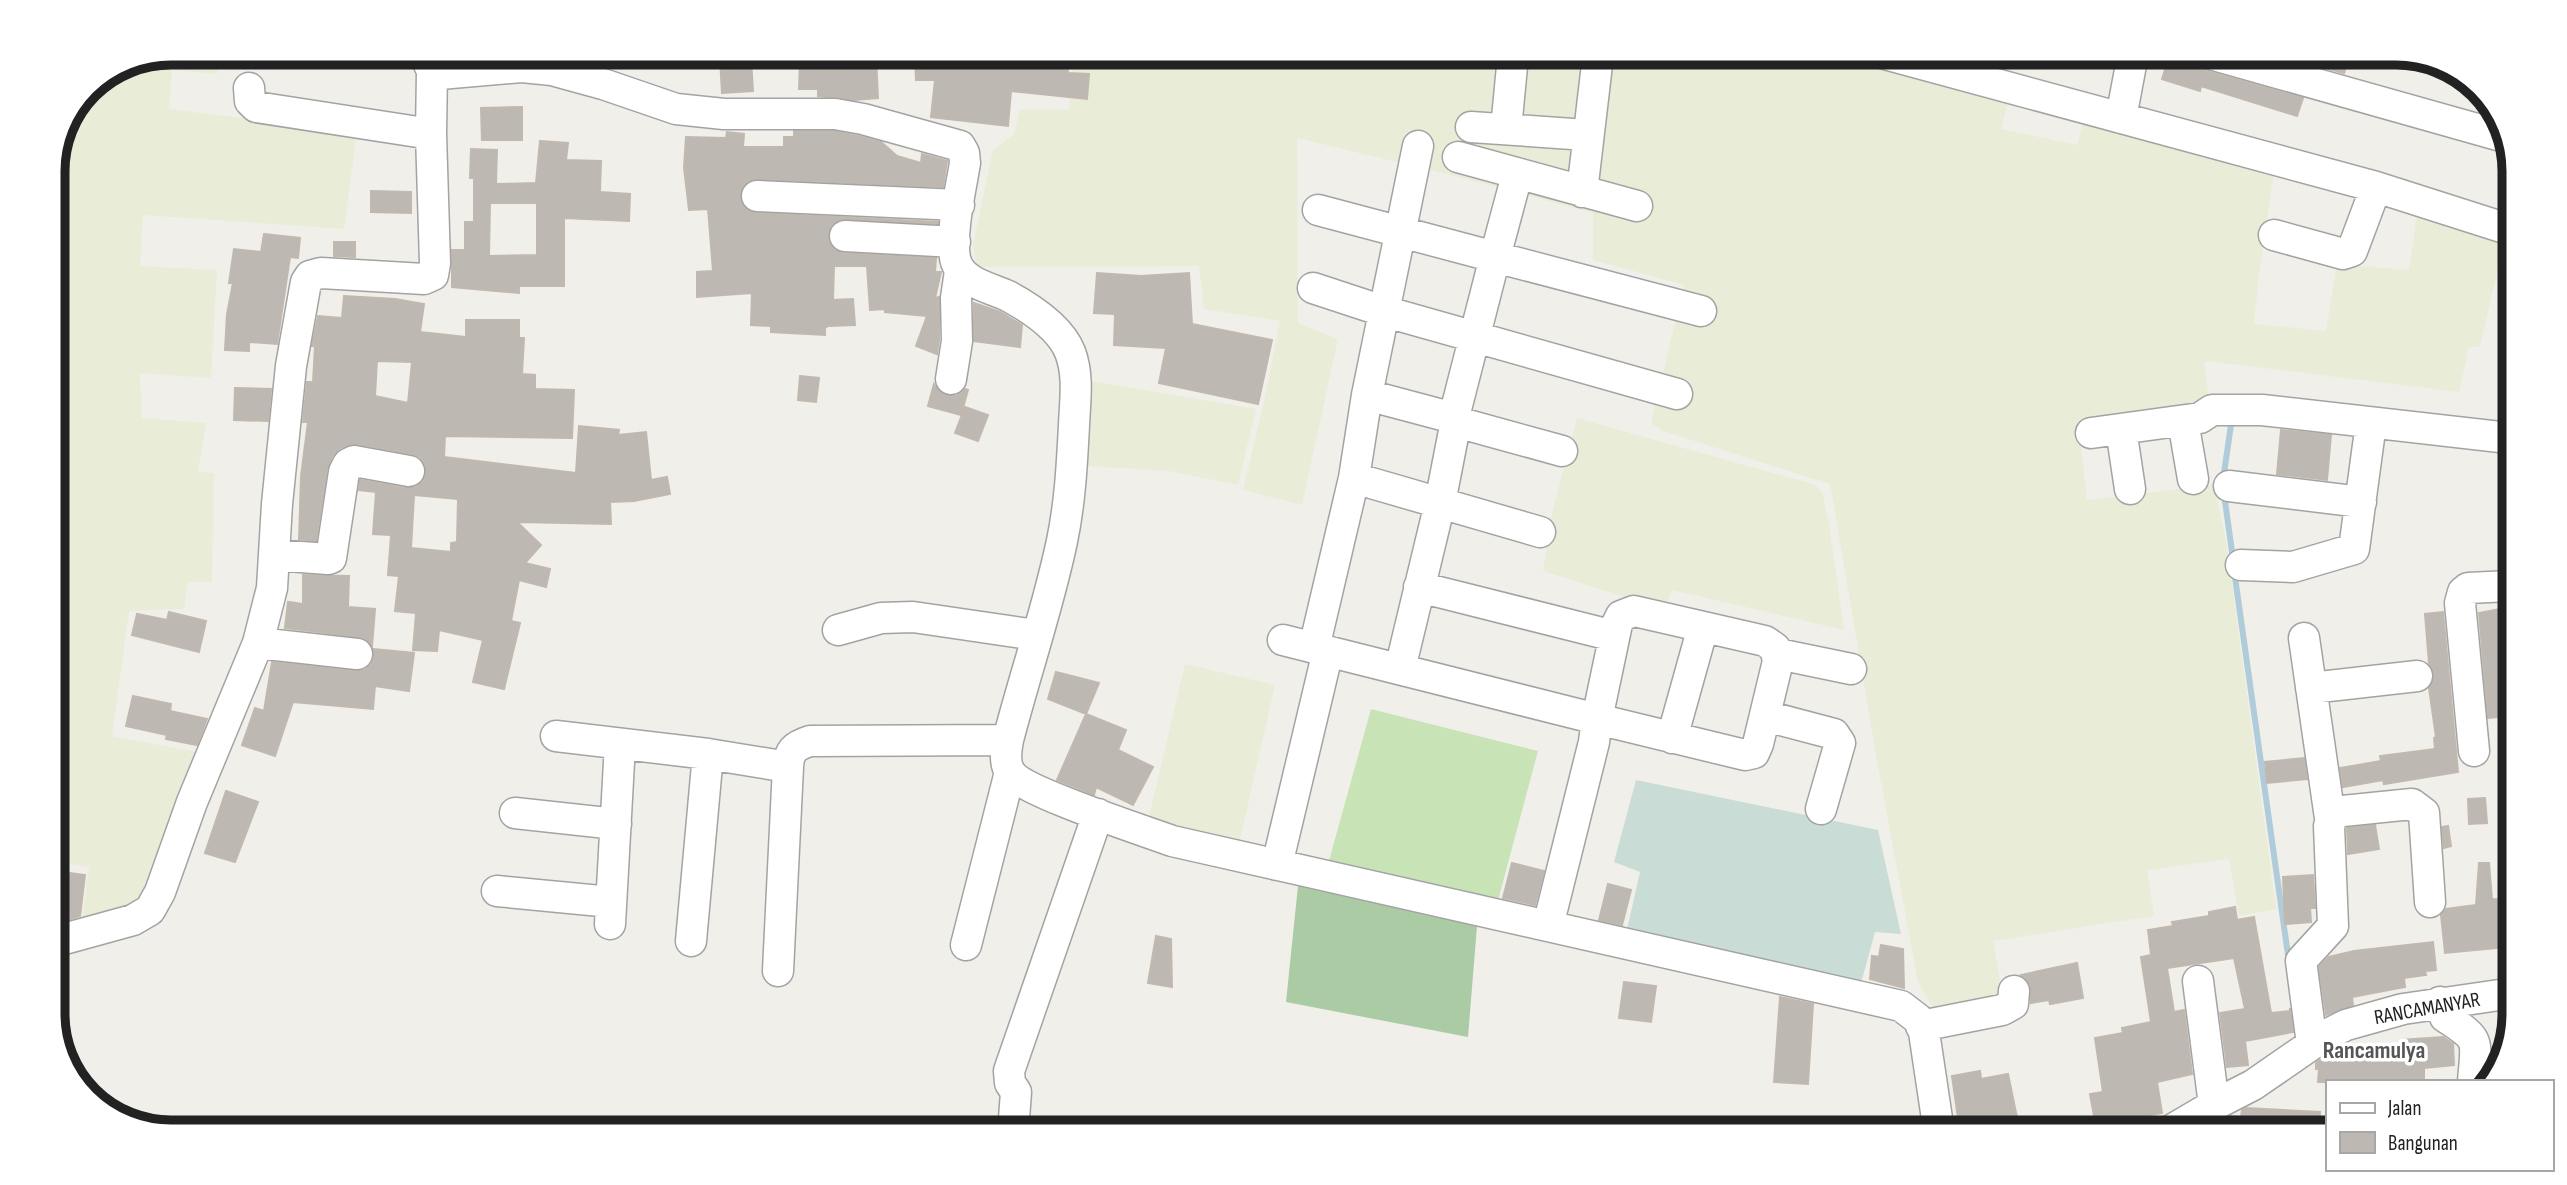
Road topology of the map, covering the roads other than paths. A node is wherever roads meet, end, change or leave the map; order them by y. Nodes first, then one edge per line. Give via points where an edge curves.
1 (1512, 65) edge
2 (1597, 65) edge
3 (1926, 65) edge
4 (2131, 65) edge
5 (2250, 65) edge
6 (430, 66) edge
7 (593, 70) edge
8 (249, 88) dead end
9 (2121, 118) junction
10 (1471, 127) dead end
11 (1506, 129) junction
12 (431, 134) junction
13 (1587, 135) junction
14 (2496, 135) edge
15 (1418, 146) dead end
16 (1458, 157) dead end
17 (1517, 175) junction
18 (2376, 187) junction
19 (1582, 192) junction
20 (757, 196) dead end
21 (959, 205) junction
22 (1636, 206) dead end
23 (1318, 210) dead end
24 (2502, 227) edge
25 (1401, 232) junction
26 (2274, 235) dead end
27 (845, 236) dead end
28 (957, 257) junction
29 (1495, 257) junction
30 (1313, 288) dead end
31 (1383, 311) junction
32 (1701, 311) dead end
33 (1474, 337) junction
34 (951, 379) dead end
35 (1677, 394) dead end
36 (1367, 395) junction
37 (1453, 421) junction
38 (2183, 421) junction
39 (2371, 423) junction
40 (2121, 429) junction
41 (2502, 432) edge
42 (2091, 433) dead end
43 (1562, 451) dead end
44 (409, 471) dead end
45 (1354, 478) junction
46 (2193, 478) dead end
47 (2229, 486) dead end
48 (2130, 489) dead end
49 (2361, 502) junction
50 (1440, 503) junction
51 (1540, 532) dead end
52 (274, 555) junction
53 (2241, 565) dead end
54 (2502, 586) edge
55 (1419, 587) junction
56 (1703, 627) junction
57 (838, 630) dead end
58 (1036, 635) junction
59 (1614, 636) junction
60 (2304, 638) dead end
61 (1283, 640) dead end
62 (258, 643) junction
63 (1321, 649) junction
64 (357, 654) dead end
65 (1778, 654) junction
66 (1399, 669) junction
67 (1851, 669) dead end
68 (2417, 676) dead end
69 (2311, 688) junction
70 (1766, 716) junction
71 (1597, 719) junction
72 (556, 736) dead end
73 (1672, 738) junction
74 (1007, 740) junction
75 (620, 744) junction
76 (2474, 751) dead end
77 (708, 754) junction
78 (788, 767) junction
79 (1010, 772) junction
80 (1821, 809) dead end
81 (515, 813) dead end
82 (1098, 814) junction
83 (2330, 818) junction
84 (616, 824) junction
85 (1277, 865) junction
86 (497, 891) dead end
87 (2430, 902) dead end
88 (1548, 926) junction
89 (65, 939) edge
90 (691, 941) dead end
91 (966, 946) dead end
92 (778, 971) dead end
93 (2198, 981) dead end
94 (2014, 991) dead end
95 (2499, 995) edge
96 (2440, 1002) junction
97 (1921, 1026) junction
98 (2312, 1044) junction
99 (2473, 1080) edge
100 (2214, 1105) junction
101 (1014, 1120) edge
102 (1938, 1120) edge
103 (2188, 1120) edge

1 - 11 street
2 - 13 street
3 - 9 street
4 - 9 street
5 - 14 street
6 - 7 street via 440,74 522,67
6 - 12 street
7 - 21 street via 676,109 835,114 955,143 964,153 965,163
8 - 12 street via 250,101 256,107
9 - 18 street
10 - 11 street
11 - 13 street
12 - 52 street via 433,275 424,279 321,272 306,282 291,366
13 - 19 street
15 - 25 street
16 - 17 street
17 - 19 street
17 - 29 street
18 - 24 street
18 - 26 street via 2352,251 2343,254
19 - 22 street
20 - 21 street
21 - 28 street
23 - 25 street
25 - 29 street
25 - 31 street
27 - 28 street
28 - 34 street via 957,341
28 - 58 street via 973,281 1009,297 1053,327 1071,354 1075,379 1071,481 1062,541
29 - 32 street
29 - 33 street
30 - 31 street
31 - 33 street
31 - 36 street
33 - 35 street
33 - 37 street
36 - 37 street
36 - 45 street
37 - 43 street
37 - 50 street
38 - 39 street via 2223,409
38 - 40 street
38 - 46 street
39 - 41 street
39 - 49 street
40 - 42 street
40 - 48 street
44 - 52 street via 354,461 348,464 331,558
45 - 50 street
45 - 63 street
47 - 49 street
49 - 53 street via 2354,549 2293,567
50 - 51 street
50 - 55 street
52 - 62 street via 272,588
54 - 76 street via 2468,588 2460,603
55 - 59 street
55 - 66 street
56 - 59 street via 1634,611 1621,616
56 - 65 street via 1765,641
56 - 73 street
57 - 58 street via 881,618 913,617
58 - 74 street
59 - 71 street
60 - 69 street
61 - 63 street
62 - 64 street
62 - 89 street via 150,910 133,920
63 - 66 street
63 - 85 street
65 - 67 street
65 - 70 street
66 - 71 street
68 - 69 street
69 - 83 street
70 - 73 street via 1754,753 1745,755
70 - 80 street via 1834,734 1840,743
71 - 73 street
71 - 88 street
72 - 75 street
74 - 78 street via 810,741 789,754
74 - 79 street
75 - 77 street
75 - 84 street
77 - 78 street
77 - 90 street
78 - 92 street
79 - 82 street via 1021,783
79 - 91 street
81 - 84 street
82 - 85 street via 1172,841
82 - 101 street via 1009,1071 1016,1092
83 - 87 street via 2333,812 2412,804 2419,808 2424,813
83 - 98 street via 2333,926 2301,961
84 - 86 street via 611,913
85 - 88 street
88 - 97 street via 1901,1006
93 - 100 street
94 - 97 street via 2013,1004 2002,1010
95 - 96 street, RANCAMANYAR
96 - 98 street, RANCAMANYAR via 2346,1025
96 - 99 street via 2445,1017 2470,1033 2474,1041
97 - 102 street
98 - 100 street, RANCAMANYAR via 2253,1085
100 - 103 street, RANCAMANYAR

